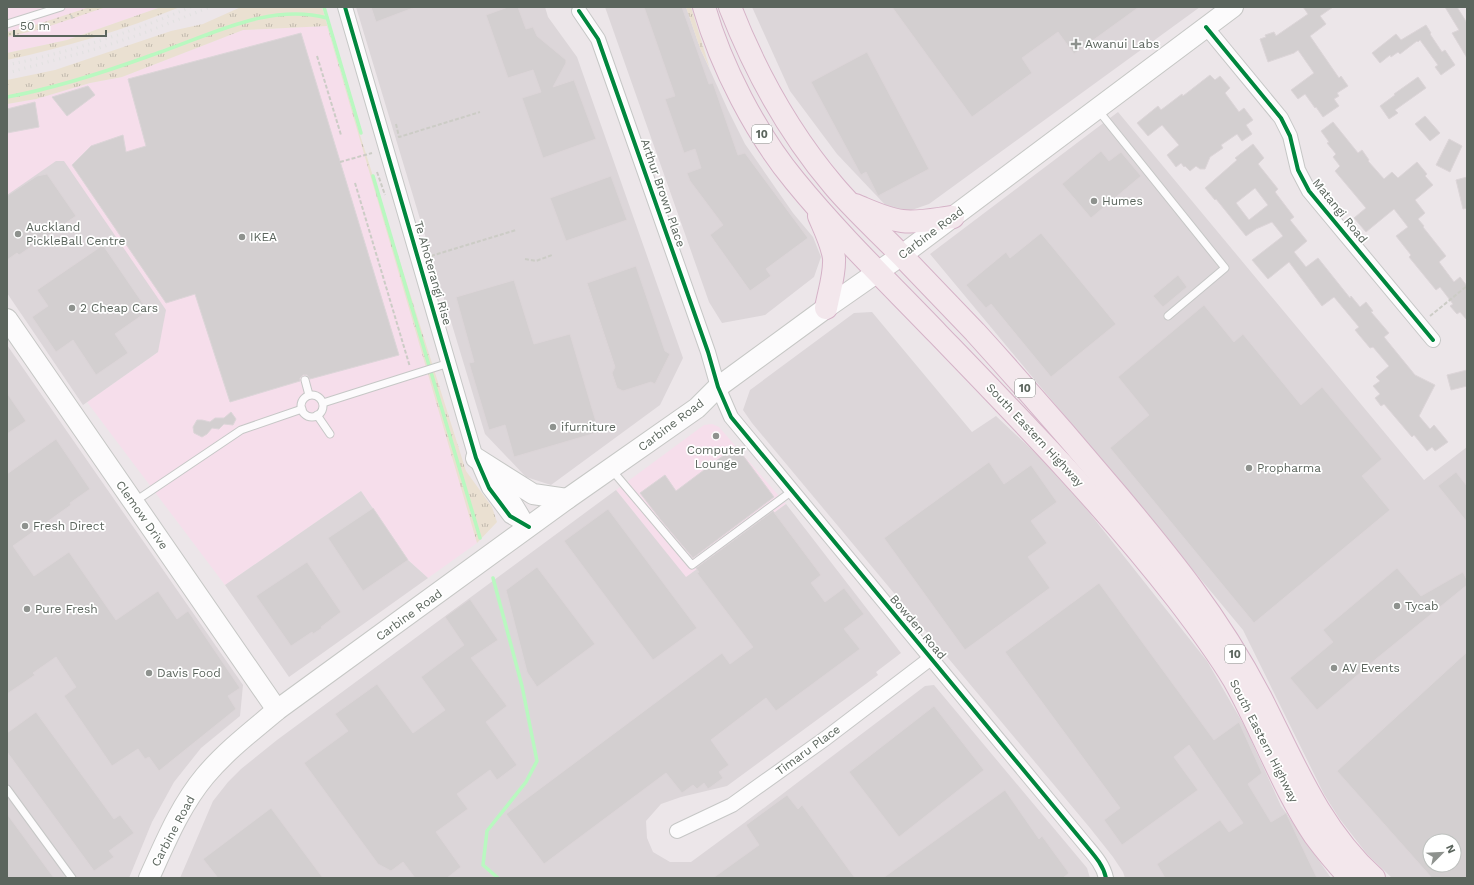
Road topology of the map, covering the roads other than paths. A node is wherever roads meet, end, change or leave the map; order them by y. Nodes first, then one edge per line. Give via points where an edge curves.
1 (61, 7) edge
2 (345, 7) edge
3 (704, 7) edge
4 (730, 7) edge
5 (1233, 7) edge
6 (578, 11) dead end
7 (7, 24) edge
8 (1206, 27) junction
9 (1097, 108) junction
10 (848, 202) junction
11 (815, 204) junction
12 (953, 217) junction
13 (902, 256) junction
14 (878, 272) junction
15 (826, 308) junction
16 (1168, 316) dead end
17 (7, 319) edge
18 (1434, 340) dead end
19 (449, 363) junction
20 (305, 380) dead end
21 (718, 387) junction
22 (309, 395) junction
23 (323, 403) junction
24 (302, 409) junction
25 (317, 415) junction
26 (330, 434) dead end
27 (476, 458) junction
28 (611, 468) junction
29 (792, 491) junction
30 (567, 500) junction
31 (133, 502) junction
32 (528, 528) junction
33 (931, 658) junction
34 (277, 710) junction
35 (7, 789) edge
36 (677, 830) dead end
37 (72, 878) edge
38 (149, 878) edge
39 (1106, 878) edge
40 (1350, 878) edge
41 (1374, 878) edge

1 - 7 lane
2 - 19 street, Te Ahoterangi Rise
3 - 11 main road, South Eastern Highway / 10 via 722,57 766,142
4 - 10 main road, South Eastern Highway / 10 via 743,40 788,124
5 - 8 main road, Carbine Road
6 - 21 street, Arthur Brown Place via 598,39
8 - 9 main road, Carbine Road
8 - 18 street, Matangi Road via 1281,118 1290,136 1298,170 1309,191
9 - 12 main road, Carbine Road
9 - 16 lane via 1225,268
10 - 12 main road via 887,218 902,221
10 - 13 main road, South Eastern Highway / 10
11 - 14 main road, South Eastern Highway / 10
11 - 15 main road via 834,258
12 - 13 main road, Carbine Road
13 - 14 main road, Carbine Road
13 - 41 main road, South Eastern Highway / 10 via 976,333 1074,444 1200,598 1259,695 1304,787 1325,822
14 - 15 main road, Carbine Road
14 - 40 main road, South Eastern Highway / 10 via 1084,488 1178,600 1233,678 1304,818 1316,837
15 - 21 main road, Carbine Road
17 - 31 main road, Clemow Drive
19 - 23 lane via 414,371
19 - 27 street, Te Ahoterangi Rise
20 - 22 lane
21 - 28 main road, Carbine Road via 697,408
21 - 29 street, Bowden Road via 731,417
22 - 23 lane via 316,395
22 - 24 lane via 304,399
23 - 25 lane via 322,410
24 - 25 lane via 310,416
24 - 31 lane via 241,430
25 - 26 lane
27 - 30 main road via 533,494
27 - 32 street, Te Ahoterangi Rise via 489,488 511,518
28 - 29 lane via 692,564
28 - 30 main road, Carbine Road
29 - 33 street, Bowden Road
30 - 32 main road, Carbine Road
31 - 34 main road, Clemow Drive
32 - 34 main road, Carbine Road
33 - 36 street, Timaru Place via 732,805
33 - 39 street, Bowden Road via 1096,857
34 - 38 main road, Carbine Road via 241,740 204,777 183,808
35 - 37 lane

